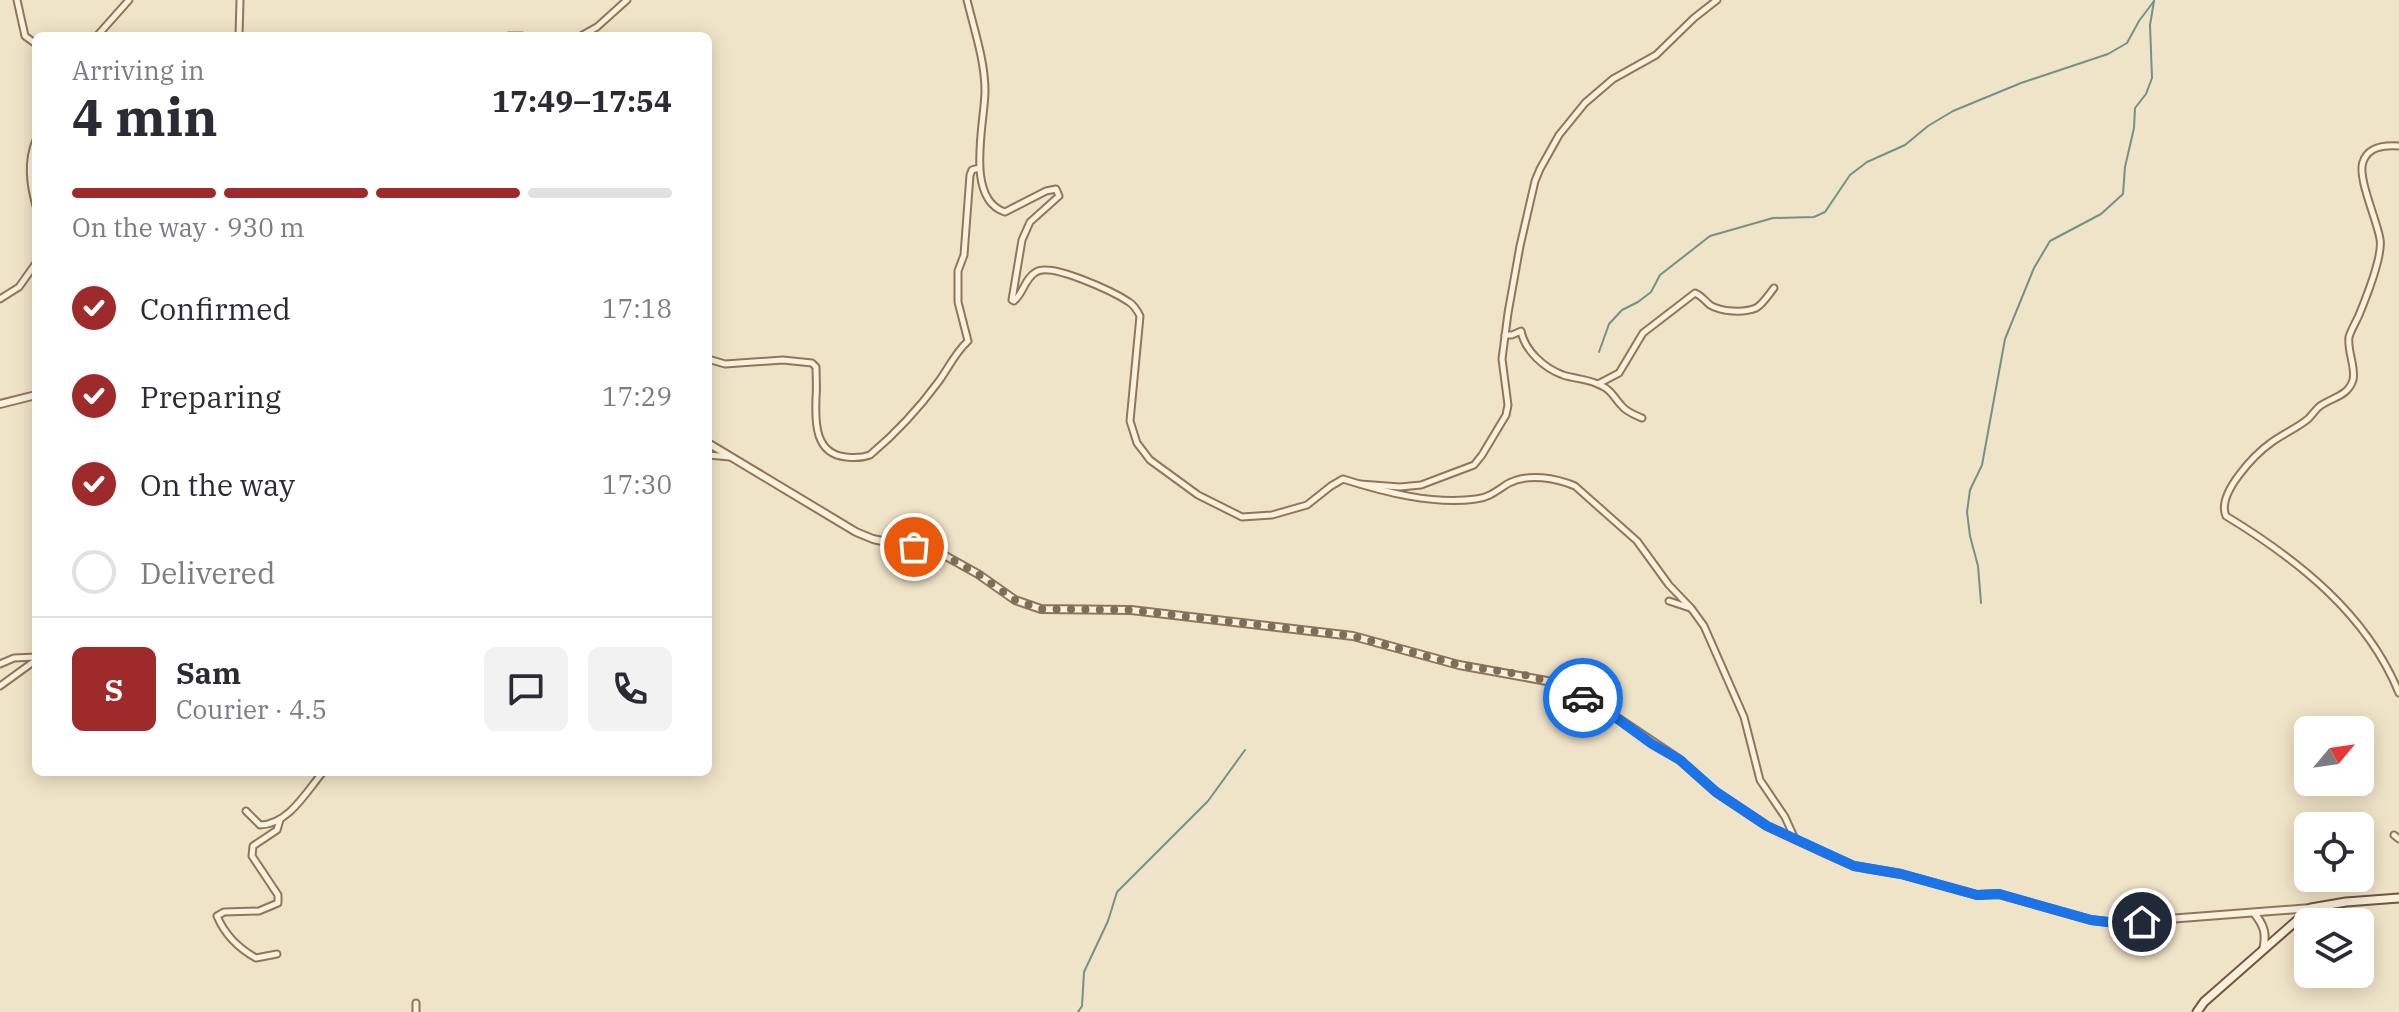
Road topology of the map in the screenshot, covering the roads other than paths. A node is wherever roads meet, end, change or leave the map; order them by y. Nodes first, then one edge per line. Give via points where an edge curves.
1 (17, 0) edge
2 (129, 0) edge
3 (242, 0) edge
4 (627, 0) edge
5 (967, 0) edge
6 (1717, 0) edge
7 (101, 32) edge
8 (239, 32) edge
9 (588, 32) edge
10 (32, 41) edge
11 (2399, 146) edge
12 (32, 150) edge
13 (979, 168) junction
14 (32, 185) edge
15 (32, 269) edge
16 (1774, 288) dead end
17 (0, 299) edge
18 (1505, 335) junction
19 (712, 361) edge
20 (1598, 384) junction
21 (32, 396) edge
22 (0, 404) edge
23 (1642, 418) dead end
24 (712, 446) edge
25 (712, 455) edge
26 (730, 457) junction
27 (1355, 483) junction
28 (1669, 601) dead end
29 (1691, 608) junction
30 (32, 658) edge
31 (32, 661) edge
32 (0, 664) edge
33 (0, 686) edge
34 (2399, 693) edge
35 (320, 776) edge
36 (246, 811) dead end
37 (280, 820) junction
38 (1795, 839) junction
39 (2399, 898) edge
40 (2311, 908) edge
41 (2294, 909) edge
42 (2254, 913) junction
43 (2294, 923) edge
44 (2263, 950) junction
45 (277, 954) dead end
46 (416, 1003) dead end
47 (416, 1012) edge
48 (2197, 1012) edge

1 - 10 street via 25,36
2 - 7 street
3 - 8 street
4 - 9 street
5 - 13 street via 985,92
6 - 18 street via 1656,55 1597,92 1559,135 1535,181
11 - 34 street via 2382,145 2362,162 2381,248 2349,338 2353,378 2346,393 2321,405 2252,459 2233,485 2223,512 2330,592 2375,648
12 - 14 street
13 - 19 street via 970,175 958,271 958,302 968,341 929,393 870,455 846,457 823,446 812,363
13 - 27 street via 983,187 998,210 1005,212 1052,189 1058,192 1030,222 1022,240 1012,300 1018,299 1033,273 1043,270 1065,272 1136,308 1140,316 1130,421 1150,460 1198,495 1242,517 1307,505 1343,479
15 - 17 street via 19,287
16 - 20 street via 1759,306 1738,310 1713,307 1695,293 1643,333 1619,373
18 - 20 street via 1521,331 1528,348 1551,369
18 - 27 street via 1506,415 1477,462 1421,485
20 - 23 street
21 - 22 street
24 - 26 street
25 - 26 street
26 - 38 street via 856,532 942,554 1024,605 1060,611 1131,610 1353,636 1459,665 1547,681 1604,709 1680,760 1716,792
27 - 29 street via 1458,500 1478,499 1520,478 1565,482 1637,541
28 - 29 street
29 - 38 street via 1740,707 1760,780
30 - 32 street
31 - 33 street
35 - 37 street
36 - 37 street via 260,825
37 - 45 street via 277,830 252,850 278,903 217,916 246,953 256,958
38 - 42 street via 1854,866 1977,895 1999,894 2091,920 2142,922
39 - 40 main road
41 - 42 street
42 - 44 street via 2265,929
43 - 44 main road
44 - 48 main road
46 - 47 street

